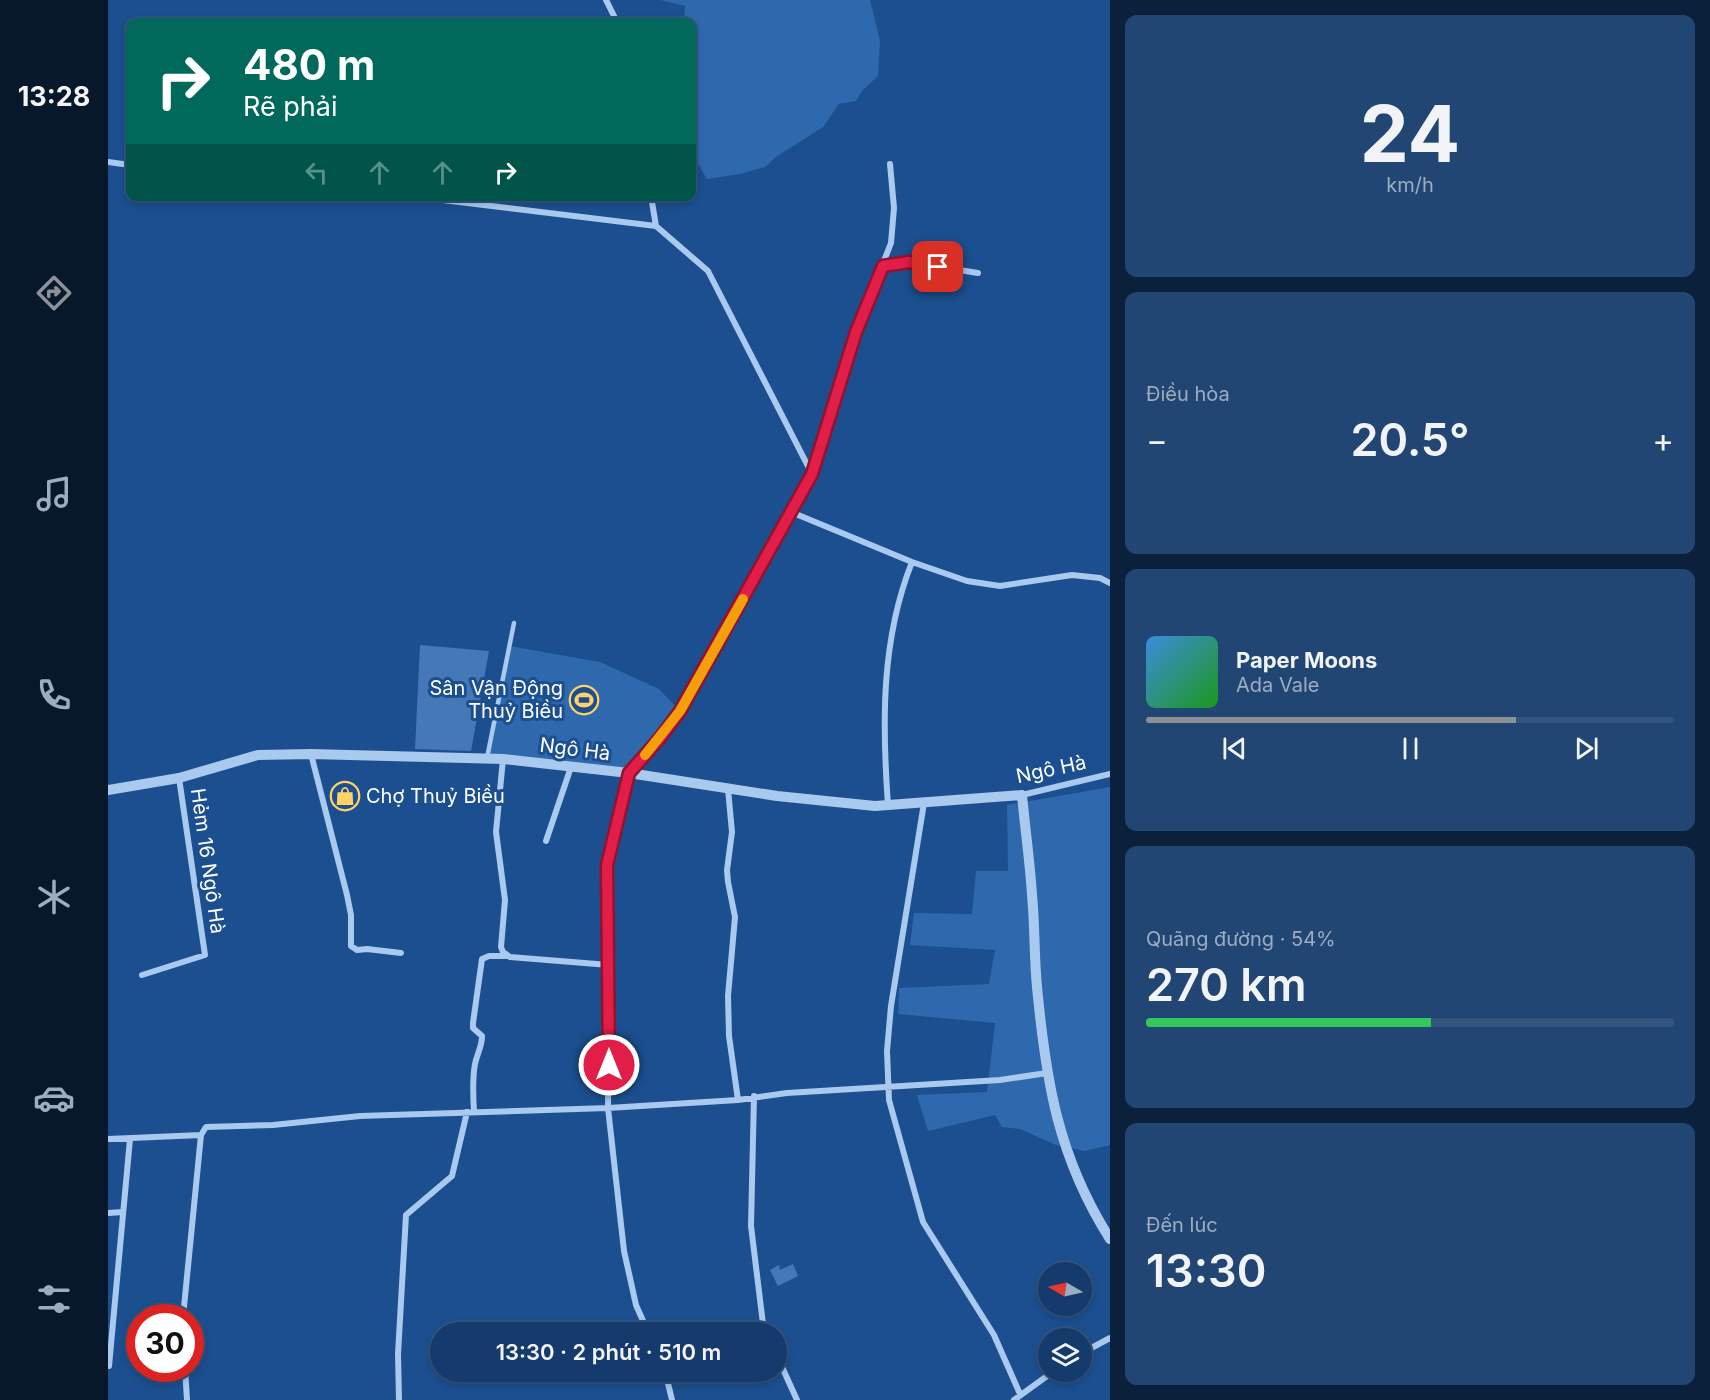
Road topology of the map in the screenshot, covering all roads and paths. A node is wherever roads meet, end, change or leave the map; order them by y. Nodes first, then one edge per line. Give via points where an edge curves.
1 (606, 0) edge
2 (615, 18) edge
3 (108, 162) edge
4 (126, 164) edge
5 (890, 164) dead end
6 (449, 201) edge
7 (481, 201) edge
8 (652, 201) edge
9 (481, 205) junction
10 (656, 226) junction
11 (883, 266) junction
12 (978, 273) dead end
13 (812, 474) junction
14 (791, 513) junction
15 (912, 562) junction
16 (1110, 583) edge
17 (514, 622) dead end
18 (311, 754) junction
19 (487, 758) junction
20 (503, 759) junction
21 (571, 767) junction
22 (629, 773) junction
23 (1110, 774) edge
24 (179, 778) junction
25 (728, 789) junction
26 (108, 790) edge
27 (1022, 795) junction
28 (924, 803) junction
29 (888, 805) junction
30 (546, 841) dead end
31 (401, 953) dead end
32 (510, 957) junction
33 (609, 965) junction
34 (142, 975) dead end
35 (1047, 1073) junction
36 (889, 1086) junction
37 (754, 1096) junction
38 (738, 1100) junction
39 (608, 1108) junction
40 (470, 1112) junction
41 (201, 1135) junction
42 (108, 1139) edge
43 (130, 1139) junction
44 (123, 1212) junction
45 (108, 1213) edge
46 (1110, 1239) edge
47 (184, 1304) edge
48 (644, 1322) edge
49 (763, 1322) edge
50 (1110, 1338) edge
51 (1092, 1348) edge
52 (109, 1366) edge
53 (787, 1378) edge
54 (186, 1382) edge
55 (668, 1382) edge
56 (1038, 1382) edge
57 (1020, 1394) junction
58 (187, 1400) edge
59 (399, 1400) edge
60 (672, 1400) edge
61 (797, 1400) edge
62 (1014, 1400) edge

1 - 2 street
3 - 4 street
5 - 11 street via 893,224
6 - 9 street
7 - 9 lane
8 - 10 street
9 - 10 street
10 - 13 street via 708,271
11 - 12 street via 909,262
11 - 13 street via 856,332
13 - 14 street
14 - 15 street
14 - 22 street via 680,711
15 - 16 street via 967,581 1000,586 1072,574
15 - 29 street via 891,627 887,663 884,740
17 - 19 lane
18 - 19 street, Ngô Hà
18 - 24 street, Ngô Hà via 258,755
18 - 31 street via 347,895 351,946 357,950
19 - 20 street, Ngô Hà
20 - 21 street, Ngô Hà
20 - 32 street via 496,832 505,900 501,947
21 - 22 street, Ngô Hà
21 - 30 street
22 - 25 street, Ngô Hà
22 - 33 street via 607,865
23 - 27 street, Ngô Hà
24 - 26 street, Ngô Hà
24 - 34 street, Hẻm 16 Ngô Hà via 205,955
25 - 29 street, Ngô Hà
25 - 38 street via 732,832 727,870 735,917 728,996 729,1036
27 - 28 street, Ngô Hà
27 - 35 street
28 - 29 street, Ngô Hà
28 - 36 street via 891,1006
32 - 33 street
32 - 40 street via 482,959 472,1023 482,1042
33 - 39 street
35 - 36 street via 1000,1080
35 - 46 street via 1060,1134 1096,1218
36 - 37 street
36 - 57 street via 893,1118 923,1222 994,1335
37 - 38 street
37 - 49 street via 751,1226
38 - 39 street
39 - 40 street
39 - 48 street via 624,1251
40 - 41 street via 206,1126
40 - 59 street via 452,1176 406,1215
41 - 43 street
41 - 47 street
42 - 43 street
43 - 44 street
44 - 45 street
44 - 52 street
50 - 51 street
53 - 61 street
54 - 58 street
55 - 60 street
56 - 57 street
57 - 62 street

